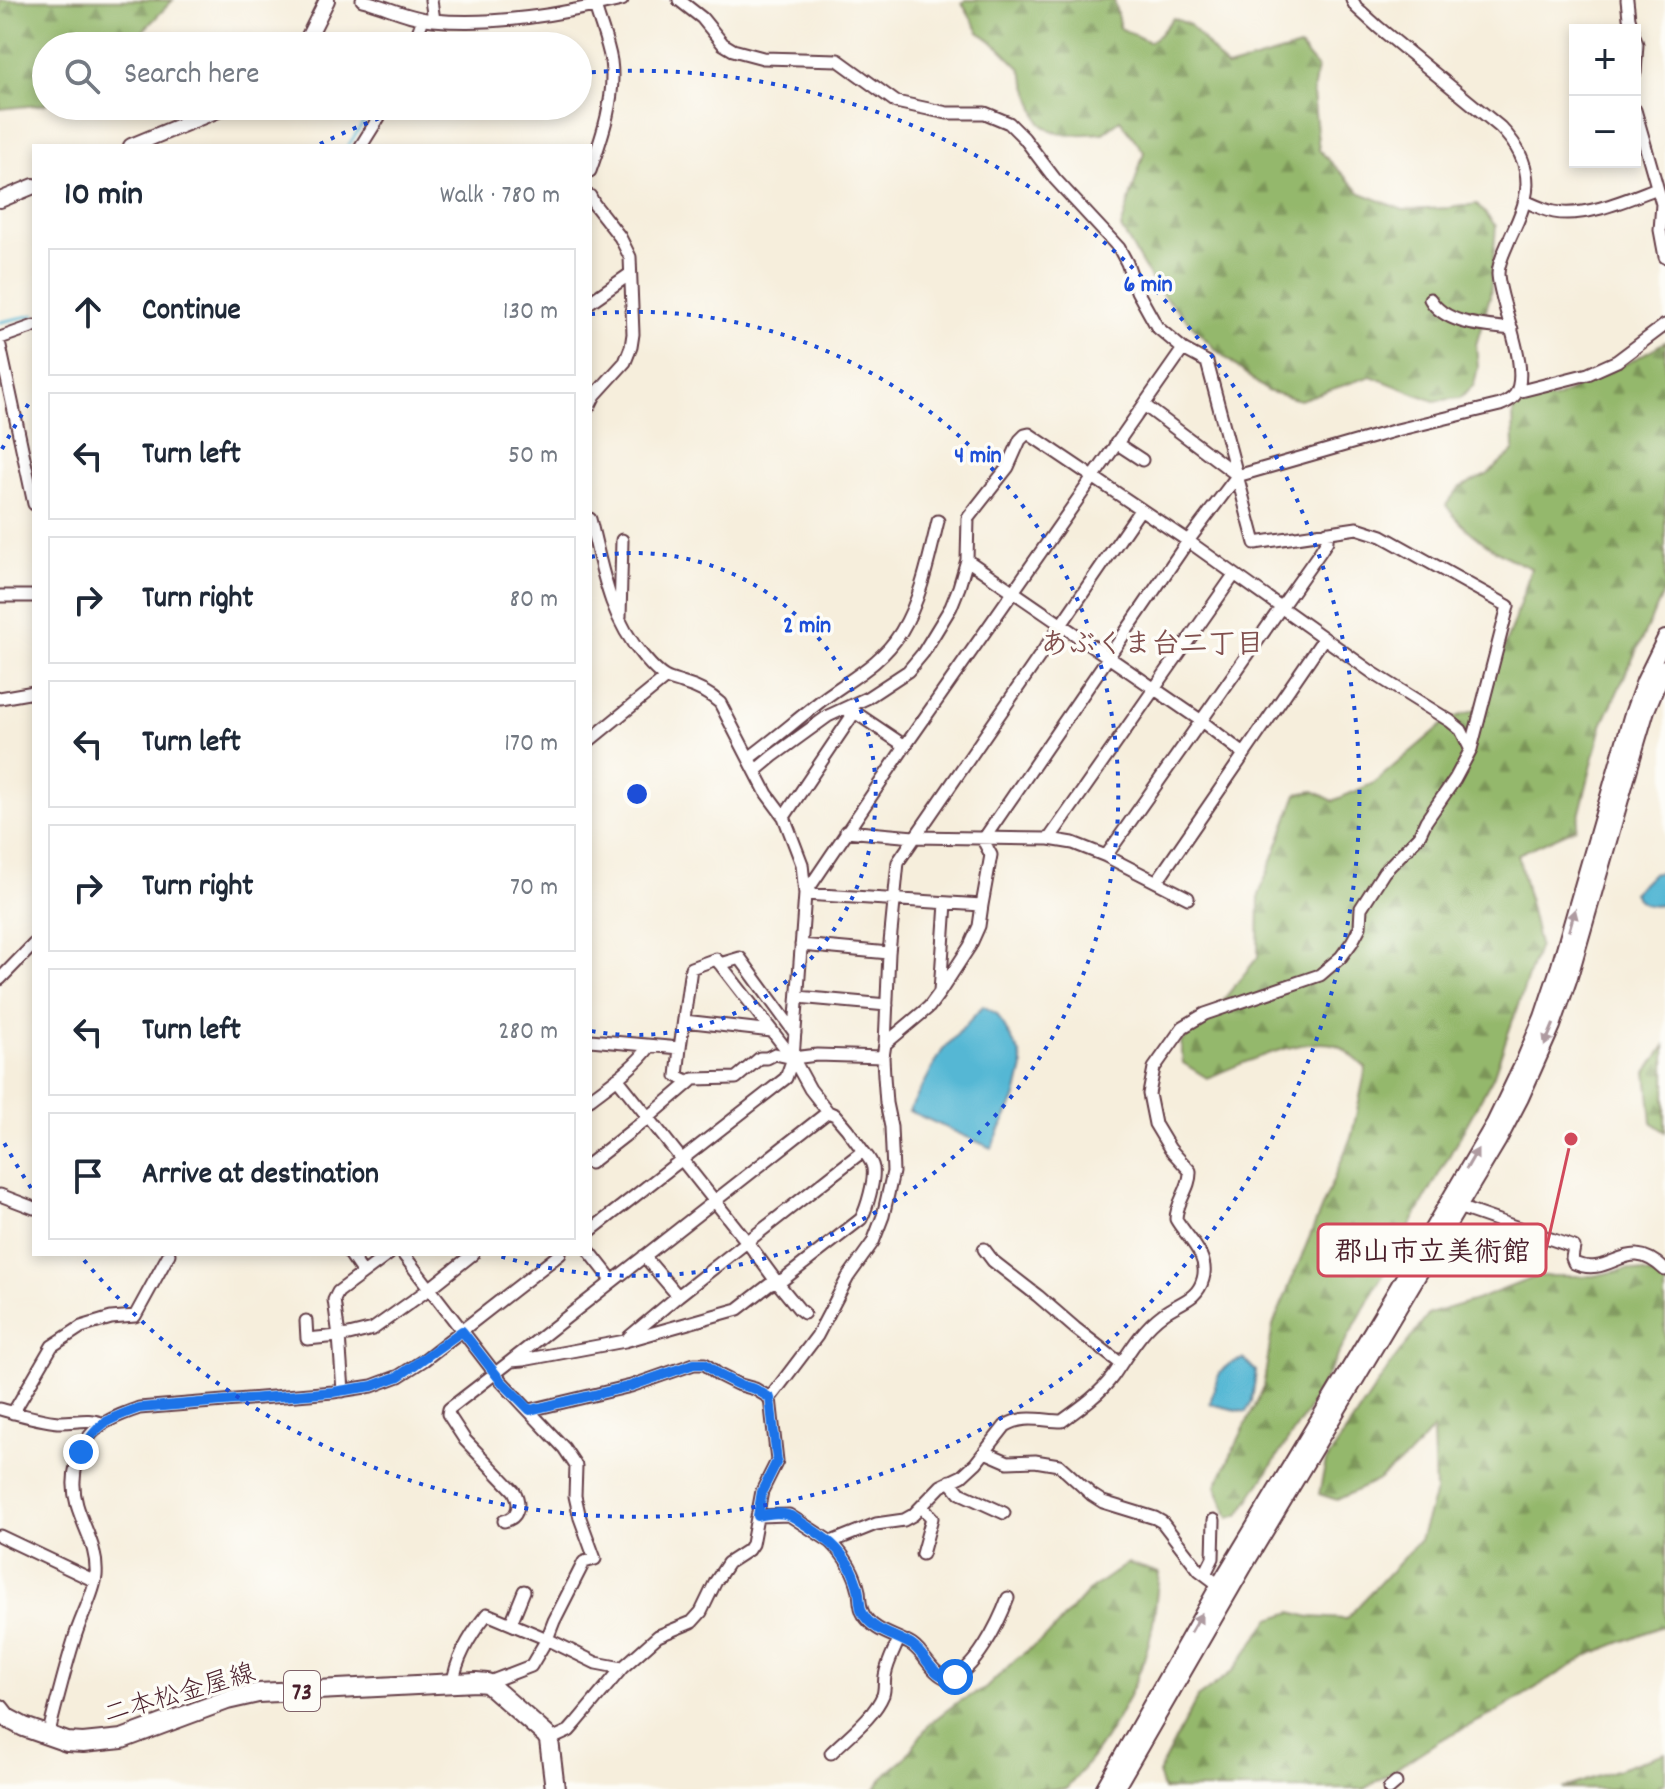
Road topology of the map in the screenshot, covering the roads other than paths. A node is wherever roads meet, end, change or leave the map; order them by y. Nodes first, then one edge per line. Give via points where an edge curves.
1 (327, 0) edge
2 (362, 0) edge
3 (431, 0) edge
4 (622, 0) edge
5 (679, 0) edge
6 (1352, 0) edge
7 (1627, 0) edge
8 (595, 6) junction
9 (428, 20) junction
10 (1631, 24) edge
11 (311, 32) edge
12 (421, 32) edge
13 (194, 120) edge
14 (377, 120) edge
15 (1641, 131) edge
16 (136, 144) edge
17 (362, 144) edge
18 (592, 164) edge
19 (32, 187) edge
20 (1657, 188) junction
21 (0, 200) edge
22 (592, 200) edge
23 (1525, 201) junction
24 (1665, 257) edge
25 (630, 274) junction
26 (1430, 299) dead end
27 (592, 301) edge
28 (1665, 325) edge
29 (32, 327) edge
30 (1512, 329) junction
31 (0, 338) edge
32 (0, 346) edge
33 (1183, 349) junction
34 (1517, 392) junction
35 (592, 401) edge
36 (1144, 405) junction
37 (1116, 443) junction
38 (1142, 460) dead end
39 (1092, 476) junction
40 (1237, 476) junction
41 (32, 495) edge
42 (1140, 510) junction
43 (938, 521) dead end
44 (592, 527) edge
45 (1327, 532) junction
46 (622, 540) dead end
47 (1188, 541) junction
48 (967, 560) junction
49 (1234, 575) junction
50 (1012, 592) junction
51 (0, 596) edge
52 (32, 596) edge
53 (1281, 607) junction
54 (619, 622) junction
55 (1061, 626) junction
56 (1324, 638) junction
57 (1665, 638) edge
58 (1107, 657) junction
59 (1665, 667) edge
60 (666, 678) junction
61 (1154, 689) junction
62 (32, 692) edge
63 (0, 698) edge
64 (848, 712) junction
65 (1200, 720) junction
66 (592, 738) edge
67 (905, 746) junction
68 (1471, 749) junction
69 (1244, 754) junction
70 (749, 758) junction
71 (755, 771) junction
72 (784, 817) junction
73 (846, 831) junction
74 (914, 837) junction
75 (1049, 839) junction
76 (983, 840) junction
77 (1106, 856) junction
78 (1157, 881) junction
79 (805, 894) junction
80 (1188, 898) dead end
81 (894, 899) junction
82 (946, 903) junction
83 (982, 905) junction
84 (801, 945) junction
85 (32, 946) edge
86 (889, 953) junction
87 (720, 964) junction
88 (0, 979) edge
89 (940, 992) junction
90 (798, 997) junction
91 (887, 1005) junction
92 (684, 1021) junction
93 (772, 1031) junction
94 (795, 1033) junction
95 (592, 1040) edge
96 (650, 1046) junction
97 (680, 1048) junction
98 (884, 1051) junction
99 (793, 1058) junction
100 (617, 1078) junction
101 (690, 1082) junction
102 (592, 1097) edge
103 (828, 1112) junction
104 (649, 1117) junction
105 (863, 1151) junction
106 (681, 1160) junction
107 (592, 1161) edge
108 (0, 1195) edge
109 (714, 1202) junction
110 (1453, 1206) junction
111 (32, 1207) edge
112 (592, 1229) edge
113 (748, 1243) junction
114 (984, 1249) dead end
115 (592, 1255) edge
116 (164, 1256) edge
117 (351, 1256) edge
118 (386, 1256) edge
119 (404, 1256) edge
120 (470, 1256) edge
121 (557, 1256) edge
122 (644, 1256) junction
123 (1665, 1270) edge
124 (363, 1273) junction
125 (612, 1280) junction
126 (776, 1281) junction
127 (429, 1289) junction
128 (678, 1296) junction
129 (804, 1313) dead end
130 (306, 1321) dead end
131 (462, 1331) junction
132 (339, 1336) junction
133 (625, 1341) junction
134 (511, 1361) junction
135 (1120, 1363) junction
136 (496, 1372) junction
137 (343, 1391) junction
138 (770, 1398) junction
139 (0, 1409) edge
140 (530, 1410) junction
141 (13, 1413) junction
142 (103, 1424) junction
143 (985, 1452) junction
144 (950, 1481) junction
145 (922, 1507) junction
146 (1004, 1513) dead end
147 (758, 1516) junction
148 (1214, 1520) dead end
149 (504, 1521) dead end
150 (0, 1536) edge
151 (831, 1542) junction
152 (922, 1554) dead end
153 (1205, 1574) junction
154 (95, 1581) junction
155 (1224, 1588) junction
156 (524, 1591) dead end
157 (1008, 1598) dead end
158 (511, 1623) junction
159 (547, 1639) junction
160 (899, 1639) junction
161 (622, 1668) junction
162 (453, 1683) junction
163 (487, 1683) junction
164 (0, 1709) edge
165 (48, 1736) junction
166 (549, 1740) junction
167 (831, 1753) dead end
168 (555, 1789) edge
169 (1103, 1789) edge
170 (1116, 1789) edge

1 - 11 street
2 - 9 street
3 - 9 street
4 - 8 street
5 - 33 street via 733,50 763,58 838,60 896,102 947,113 985,113 1009,123 1119,248 1157,327
6 - 23 street via 1512,139 1526,172
7 - 10 street
8 - 9 street via 519,18
8 - 18 street via 612,78
9 - 12 street
13 - 16 street
14 - 17 street
15 - 20 street
19 - 21 street
20 - 23 street via 1567,214
20 - 24 street
22 - 25 street via 625,246
23 - 30 street via 1498,274
25 - 27 street
25 - 35 street via 631,347
26 - 30 street via 1446,315 1465,322
28 - 34 street via 1602,368
29 - 31 street
30 - 34 street
32 - 41 street
33 - 36 street
33 - 40 street via 1207,362
34 - 40 street via 1500,405
36 - 37 street
36 - 40 street
37 - 38 street
37 - 39 street
39 - 42 street
39 - 48 street via 1025,435 1008,467 968,518
39 - 50 street
40 - 45 street via 1255,543
40 - 47 street
42 - 47 street
42 - 55 street
43 - 70 street via 915,603 885,653
44 - 54 street
45 - 53 street via 1327,541
45 - 68 street via 1374,532 1508,606
46 - 54 street
47 - 49 street
47 - 58 street
48 - 50 street
48 - 64 street via 951,607 923,653 908,671
49 - 53 street
49 - 61 street
50 - 55 street
50 - 67 street
51 - 52 street
53 - 56 street
53 - 65 street
54 - 60 street
55 - 58 street
55 - 74 street
56 - 68 street via 1450,721
56 - 69 street
110 -> 57 street via 1542,1017 1631,717
58 - 61 street
58 - 76 street
59 -> 110 street via 1647,710 1553,1026 1498,1142
60 - 66 street
60 - 70 street via 720,703
61 - 65 street
61 - 75 street
62 - 63 street
64 - 67 street
64 - 71 street via 828,716
64 - 72 street
65 - 69 street
65 - 77 street
67 - 73 street
68 - 135 street via 1419,836 1384,872 1361,908 1360,927 1341,957 1320,975 1205,1014 1183,1027 1154,1068 1149,1094 1155,1124 1191,1175 1176,1219 1196,1244 1203,1279 1193,1296 1148,1327
69 - 78 street
70 - 71 street
71 - 72 street
72 - 79 street via 802,864
73 - 74 street
73 - 79 street
74 - 76 street
74 - 81 street via 898,862
75 - 76 street
75 - 77 street
76 - 83 street via 991,855
77 - 78 street
78 - 80 street
79 - 81 street
79 - 84 street
81 - 82 street
81 - 86 street
82 - 83 street
82 - 89 street
83 - 89 street via 970,946
84 - 86 street
84 - 90 street
85 - 88 street
86 - 91 street
87 - 92 street via 716,959 691,968
87 - 93 street
87 - 94 street via 740,958
89 - 98 street
90 - 91 street
90 - 94 street
91 - 98 street
92 - 93 street
92 - 97 street
93 - 99 street
94 - 99 street
95 - 96 street
96 - 97 street
96 - 100 street
97 - 101 street via 677,1076
98 - 99 street
98 - 138 street via 893,1172 883,1216 817,1336
99 - 101 street via 775,1054 760,1058 736,1078
99 - 103 street
99 - 106 street via 786,1078
100 - 102 street
100 - 104 street
101 - 104 street
103 - 105 street
103 - 109 street
104 - 106 street
104 - 107 street
105 - 113 street
105 - 126 street via 873,1171 861,1219
106 - 109 street
106 - 112 street
108 - 111 street
109 - 113 street
109 - 122 street
110 - 123 street via 1574,1247 1574,1263 1583,1267 1634,1254 1655,1260
110 - 155 street
113 - 126 street
113 - 128 street
114 - 135 street
115 - 125 street
116 - 141 street via 135,1316 81,1327 52,1346
117 - 124 street
118 - 124 street
119 - 127 street
120 - 127 street
121 - 131 street
122 - 125 street
122 - 128 street
124 - 132 street via 334,1300
125 - 134 street
126 - 129 street
126 - 133 street via 738,1309
127 - 131 street
127 - 132 street via 373,1329
128 - 133 street
130 - 132 street via 307,1339
131 - 136 street
131 - 137 street via 399,1376
132 - 137 street
133 - 134 street
134 - 136 street
135 - 143 street via 1103,1387 1062,1421 1011,1422
136 - 140 street
136 - 149 street via 448,1414 518,1498 515,1515
137 - 142 street via 139,1408
138 - 140 street via 705,1364 694,1364 631,1386
138 - 147 street via 777,1461 762,1491
139 - 141 street
140 - 159 street via 576,1466 575,1496 595,1559 584,1562
141 - 142 street
142 - 154 street via 81,1452 74,1478 77,1504 93,1543
143 - 144 street
143 - 153 street via 1008,1462 1059,1465 1103,1502 1155,1518
144 - 145 street
144 - 146 street via 960,1493
145 - 151 street via 904,1520 876,1524
145 - 152 street via 932,1518
147 - 151 street via 789,1515
147 - 161 street via 752,1544 728,1563 701,1612 692,1622 658,1636
148 - 153 street via 1213,1558
150 - 154 street
151 - 160 street via 851,1569 862,1612
153 - 155 street
154 - 165 street
169 -> 155 street
155 - 170 street
156 - 158 street
157 - 160 street via 979,1654 955,1677 941,1676 913,1646
158 - 159 street
158 - 162 street via 487,1614 470,1635
159 - 161 street via 596,1663
159 - 163 street via 531,1666
160 - 167 street via 881,1699
161 - 166 street via 569,1731
162 - 163 main road, 二本松金屋線 / 73
162 - 165 main road, 二本松金屋線 / 73 via 258,1693 122,1739 83,1743
163 - 166 main road
164 - 165 main road, 二本松金屋線 / 73 via 7,1718
166 - 168 main road

